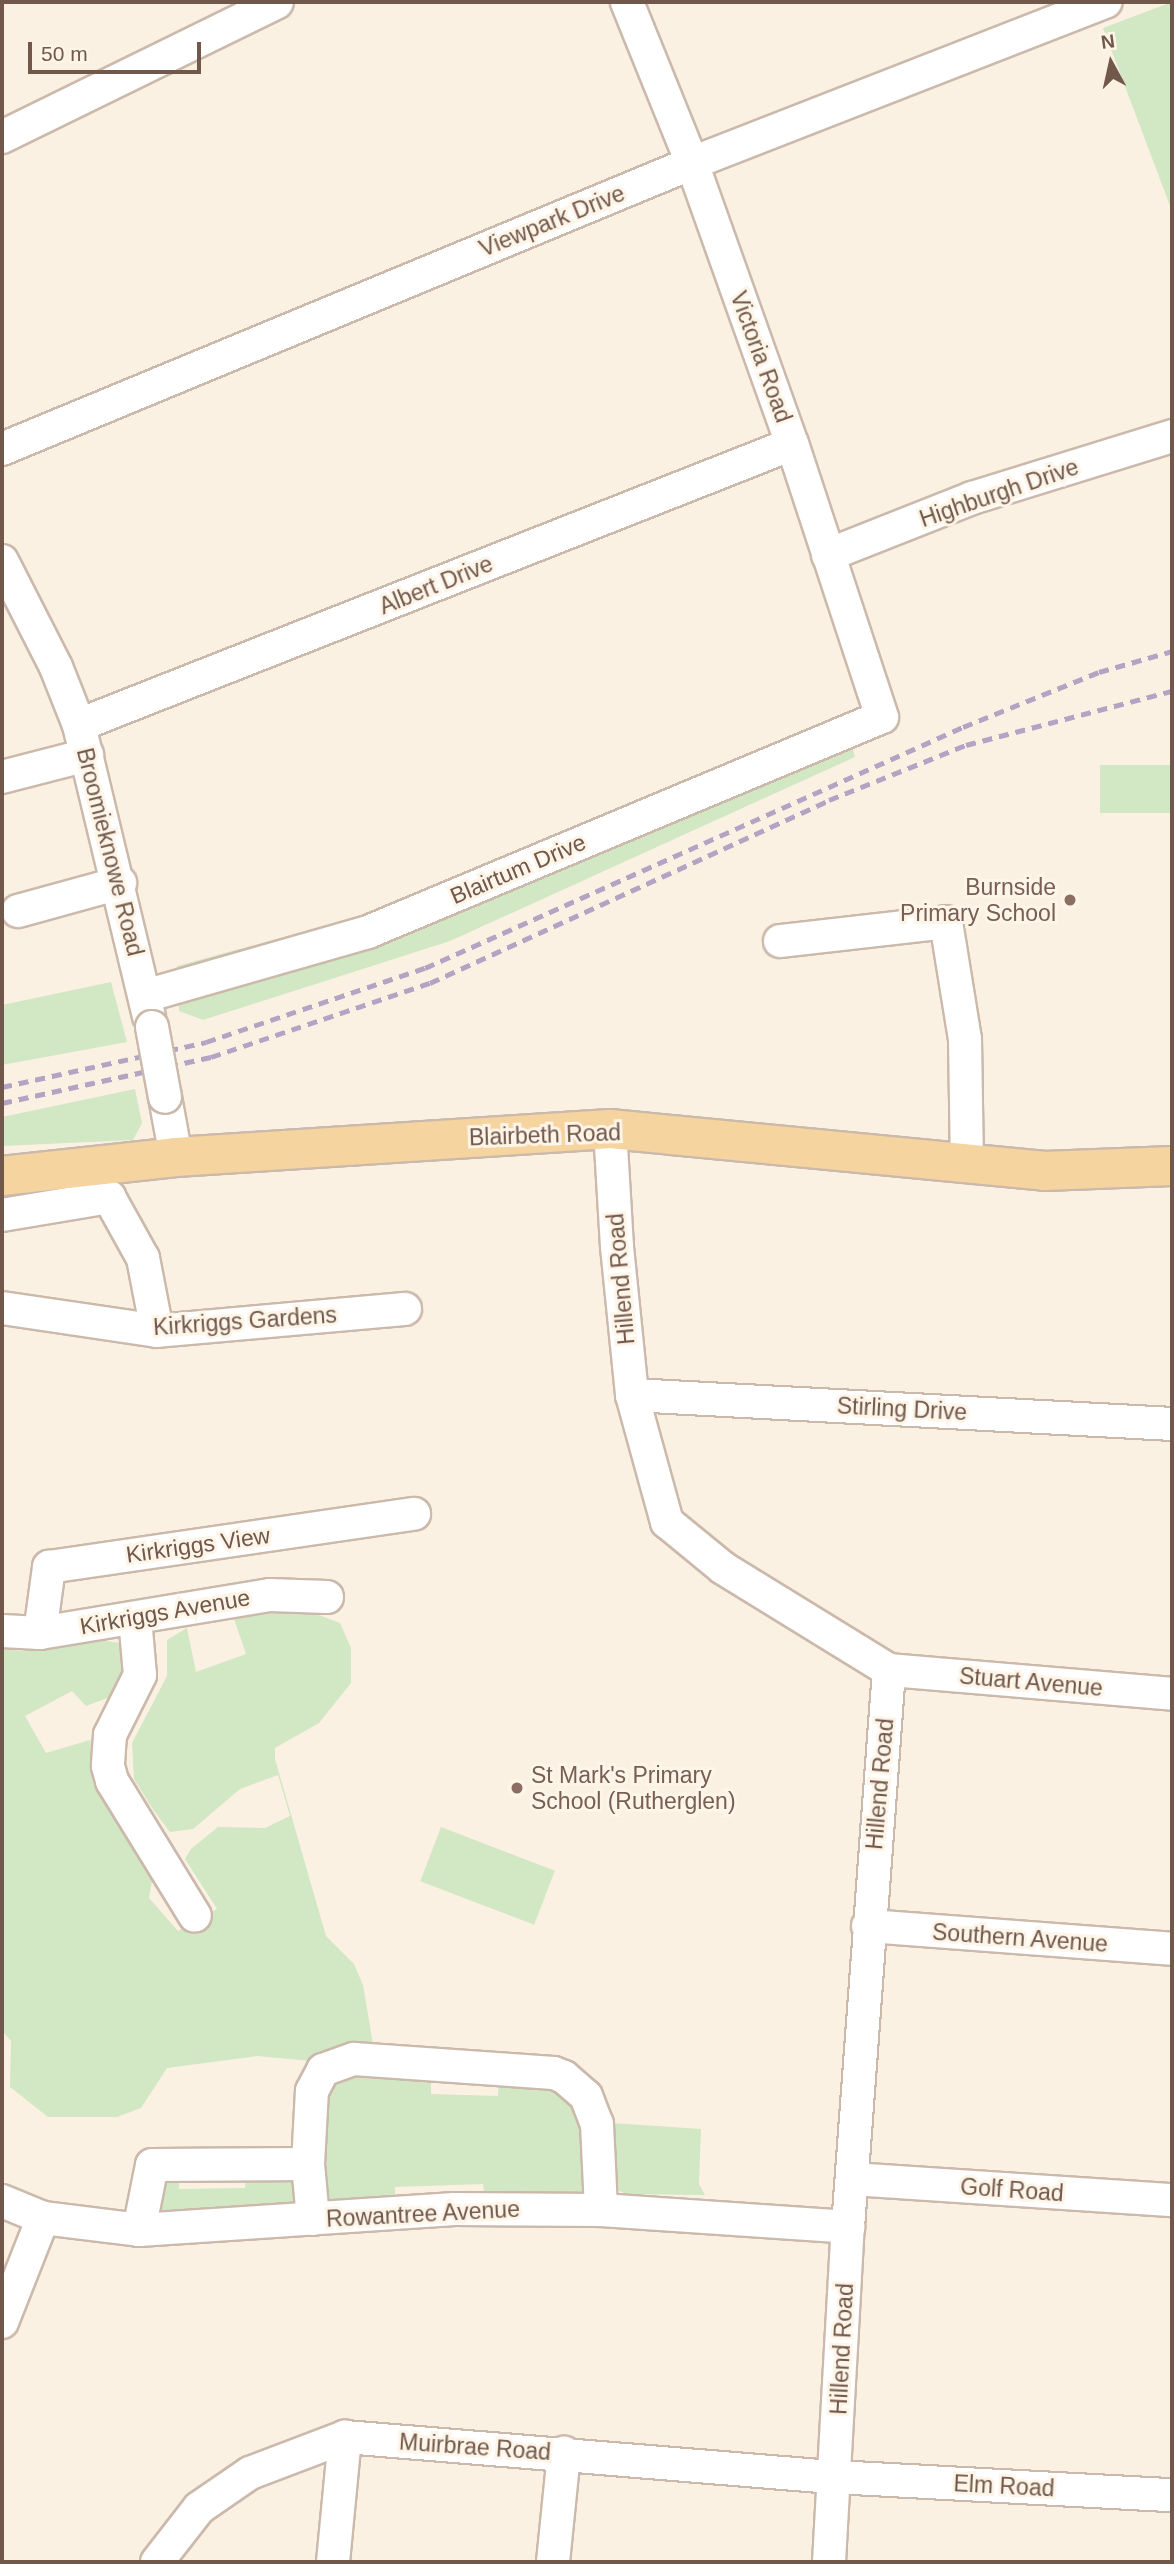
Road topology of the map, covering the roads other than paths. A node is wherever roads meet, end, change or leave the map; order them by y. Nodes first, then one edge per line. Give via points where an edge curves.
1 (277, 2) edge
2 (627, 2) edge
3 (1106, 2) edge
4 (2, 137) edge
5 (692, 163) junction
6 (1172, 436) edge
7 (792, 444) junction
8 (2, 449) edge
9 (828, 555) junction
10 (2, 561) edge
11 (882, 717) joint
12 (83, 740) junction
13 (2, 777) edge
14 (120, 883) junction
15 (18, 911) dead end
16 (780, 941) dead end
17 (145, 996) junction
18 (610, 1129) junction
19 (176, 1157) junction
20 (967, 1164) junction
21 (1172, 1166) edge
22 (2, 1176) edge
23 (2, 1215) edge
24 (2, 1308) edge
25 (405, 1309) dead end
26 (157, 1331) junction
27 (632, 1395) junction
28 (1172, 1424) edge
29 (414, 1514) dead end
30 (327, 1597) dead end
31 (135, 1618) junction
32 (2, 1631) edge
33 (40, 1633) junction
34 (889, 1670) junction
35 (1172, 1694) edge
36 (195, 1916) dead end
37 (869, 1926) junction
38 (1172, 1949) edge
39 (308, 2164) junction
40 (853, 2179) junction
41 (1172, 2200) edge
42 (2, 2202) edge
43 (601, 2210) junction
44 (43, 2218) junction
45 (313, 2219) junction
46 (848, 2227) junction
47 (139, 2230) junction
48 (2, 2322) edge
49 (345, 2437) junction
50 (564, 2454) junction
51 (835, 2477) junction
52 (1172, 2495) edge
53 (168, 2557) edge
54 (333, 2562) edge
55 (552, 2562) edge
56 (829, 2562) edge

1 - 4 street
2 - 5 street, Victoria Road
3 - 5 street, Viewpark Drive
5 - 7 street, Victoria Road
5 - 8 street, Viewpark Drive
6 - 9 street, Highburgh Drive via 972,498
7 - 9 street, Victoria Road
7 - 12 street, Albert Drive
9 - 11 street, Victoria Road
10 - 12 street, Broomieknowe Road via 56,667
11 - 17 street, Blairtum Drive via 368,932
12 - 13 street, Albert Drive
12 - 14 street, Broomieknowe Road
14 - 15 street
14 - 17 street, Broomieknowe Road
16 - 20 street via 946,922 965,1039
17 - 19 street, Broomieknowe Road, bridge
18 - 19 main road, Blairbeth Road
18 - 20 main road, Blairbeth Road
18 - 27 street, Hillend Road
19 - 22 main road, Blairbeth Road
20 - 21 main road, Blairbeth Road via 1045,1171
23 - 26 street via 109,1197 143,1258
24 - 26 street, Kirkriggs Gardens
25 - 26 street, Kirkriggs Gardens
27 - 28 street, Stirling Drive
27 - 34 street, Hillend Road via 667,1522 723,1568
29 - 33 street, Kirkriggs View via 49,1567
30 - 31 street, Kirkriggs Avenue via 270,1595
31 - 33 street, Kirkriggs Avenue
31 - 36 street via 140,1675 110,1735 108,1766 112,1781
32 - 33 street, Kirkriggs Avenue
34 - 35 street, Stuart Avenue
34 - 37 street, Hillend Road
37 - 38 street, Southern Avenue
37 - 40 street, Hillend Road
39 - 43 street via 316,2078 332,2063 354,2059 554,2073 581,2090 594,2113
39 - 45 street
39 - 47 street via 152,2165
40 - 41 street, Golf Road
40 - 46 street, Hillend Road
42 - 44 street, Rowantree Avenue
43 - 45 street, Rowantree Avenue via 454,2209
43 - 46 street, Rowantree Avenue
44 - 47 street, Rowantree Avenue
44 - 48 street
45 - 47 street, Rowantree Avenue
46 - 51 street, Hillend Road
49 - 50 street, Muirbrae Road
49 - 53 street, Muirbrae Road via 250,2473 199,2508
49 - 54 street
50 - 51 street, Muirbrae Road
50 - 55 street
51 - 52 street, Elm Road
51 - 56 street, Hillend Road

